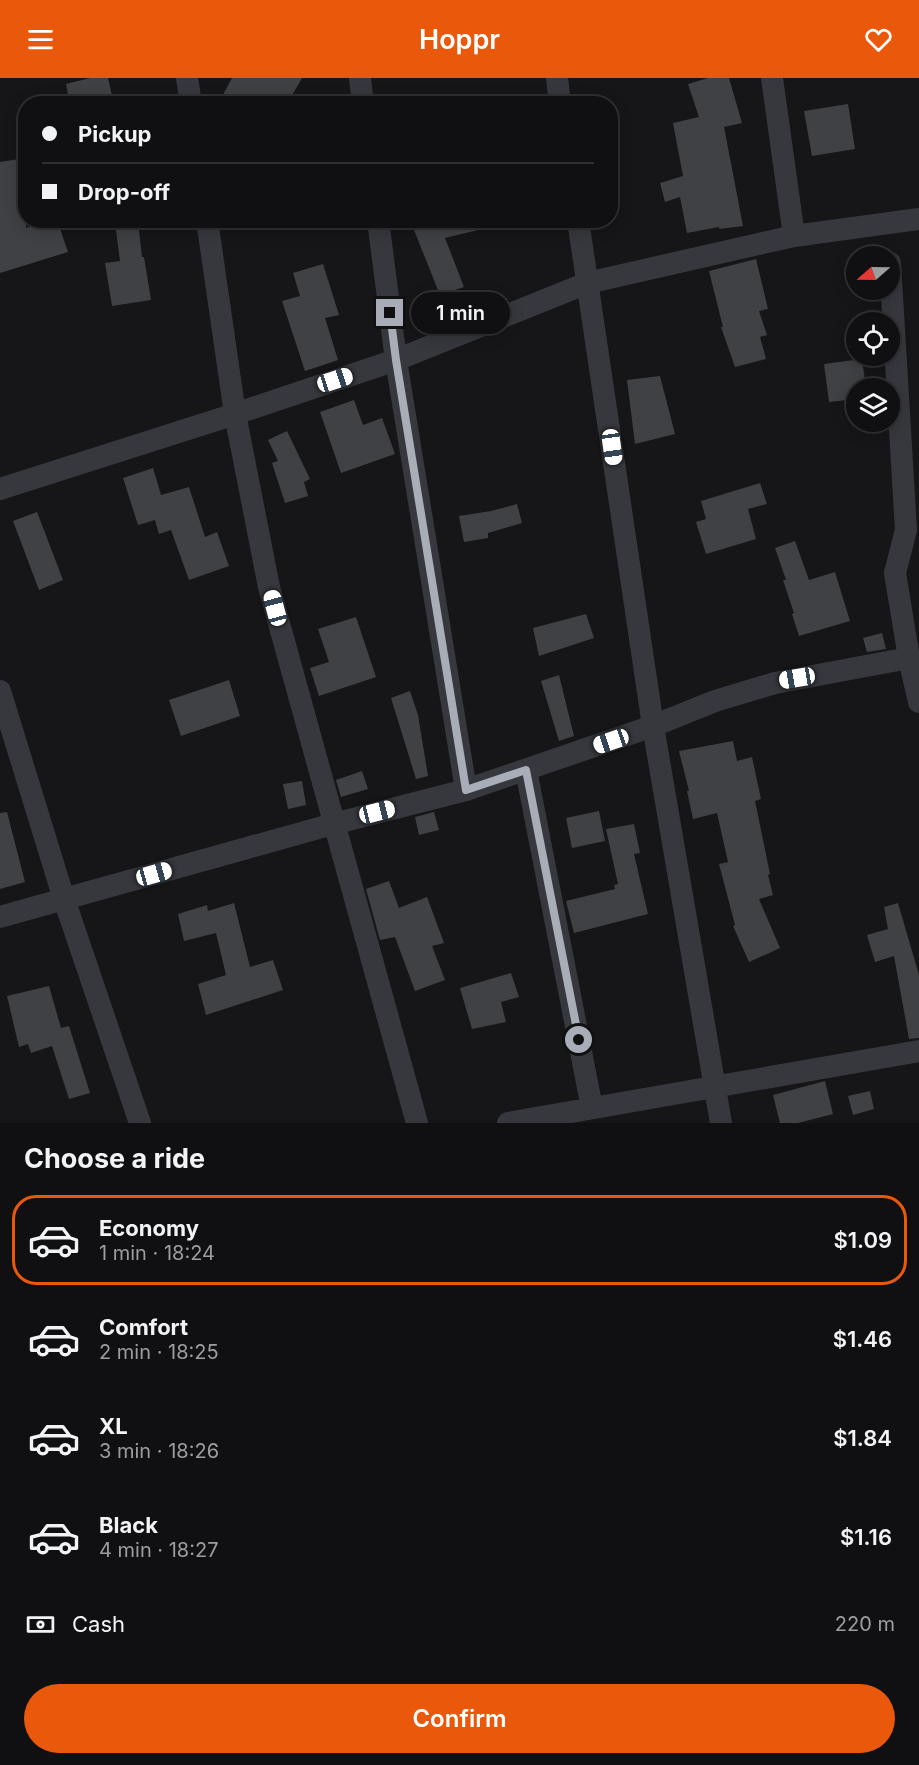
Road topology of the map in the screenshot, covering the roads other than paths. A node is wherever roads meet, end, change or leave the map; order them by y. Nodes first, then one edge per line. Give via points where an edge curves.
1 (187, 78) edge
2 (360, 78) edge
3 (556, 78) edge
4 (772, 78) edge
5 (190, 96) edge
6 (362, 96) edge
7 (559, 96) edge
8 (919, 219) edge
9 (887, 224) junction
10 (208, 228) edge
11 (379, 228) edge
12 (579, 228) edge
13 (794, 236) junction
14 (888, 246) edge
15 (587, 284) junction
16 (893, 300) edge
17 (396, 360) junction
18 (235, 414) junction
19 (0, 489) edge
20 (912, 528) edge
21 (909, 658) junction
22 (0, 692) edge
23 (919, 702) edge
24 (653, 726) junction
25 (526, 770) junction
26 (466, 790) junction
27 (333, 824) junction
28 (64, 899) junction
29 (0, 917) edge
30 (919, 1052) edge
31 (713, 1087) junction
32 (592, 1108) junction
33 (140, 1123) edge
34 (417, 1123) edge
35 (508, 1123) edge
36 (721, 1123) edge

1 - 5 street
2 - 6 street
3 - 7 street
4 - 13 street
8 - 9 street
9 - 13 street
9 - 14 street
10 - 18 street
11 - 17 street
12 - 15 street
13 - 15 street
15 - 17 street
15 - 24 street
16 - 20 street
17 - 18 street
17 - 26 street
18 - 19 street
18 - 27 street via 269,587
20 - 21 street via 895,573
21 - 23 street
21 - 24 street via 775,682
22 - 28 street
24 - 25 street
24 - 31 street
25 - 26 street
25 - 32 street
26 - 27 street
27 - 28 street
27 - 34 street
28 - 29 street
28 - 33 street
30 - 31 street
31 - 32 street
31 - 36 street
32 - 35 street

